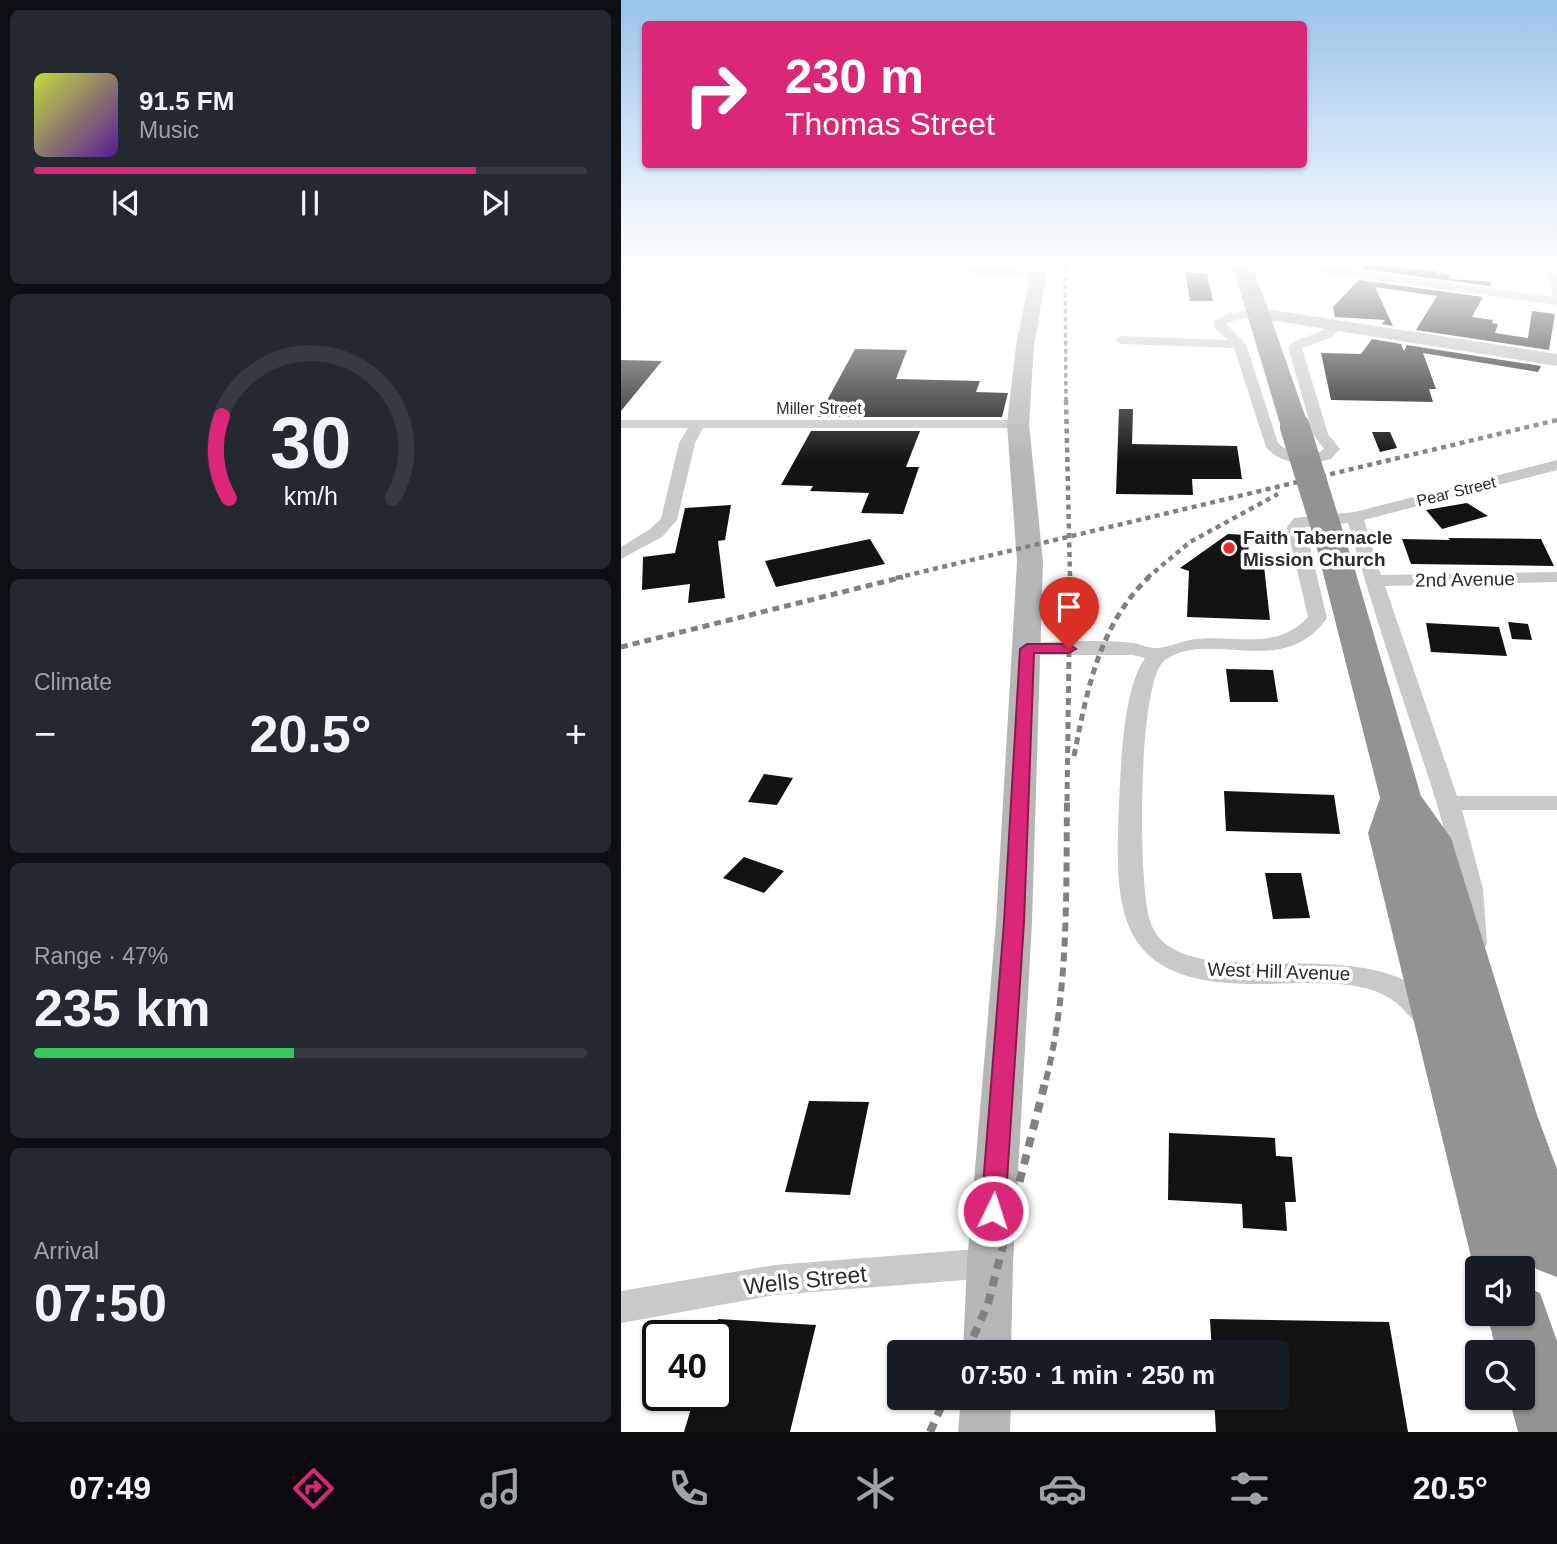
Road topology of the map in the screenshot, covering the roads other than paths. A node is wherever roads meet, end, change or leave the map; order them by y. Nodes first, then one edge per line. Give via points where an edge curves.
1 (1028, 328) edge
2 (1223, 328) edge
3 (1263, 328) edge
4 (1334, 328) edge
5 (1355, 328) edge
6 (1121, 340) dead end
7 (1239, 344) junction
8 (1557, 360) edge
9 (1018, 424) junction
10 (621, 425) edge
11 (697, 425) junction
12 (1557, 464) edge
13 (1355, 517) junction
14 (621, 554) edge
15 (1557, 577) edge
16 (1373, 580) junction
17 (1027, 649) junction
18 (1158, 655) junction
19 (1424, 800) junction
20 (1557, 803) edge
21 (1441, 1030) junction
22 (1557, 1250) edge
23 (1501, 1256) edge
24 (990, 1263) junction
25 (621, 1307) edge
26 (1521, 1326) edge
27 (987, 1340) edge
28 (985, 1410) edge
29 (984, 1432) edge
30 (1551, 1432) edge

1 - 9 street
2 - 7 street
3 - 19 highway, bridge via 1334,553
4 - 7 street via 1328,335 1295,347 1321,434 1332,449 1326,456 1277,452
5 - 8 street
6 - 7 street
9 - 11 street, Miller Street
9 - 17 street via 1030,562
10 - 11 street, Miller Street
11 - 14 street via 687,443 669,520
12 - 13 street, Pear Street
13 - 16 street
13 - 18 street via 1311,519 1296,527 1318,618 1300,637 1274,643 1177,647
15 - 16 street, 2nd Avenue
16 - 19 street
17 - 18 street via 1133,649
17 - 24 street
18 - 21 street, West Hill Avenue via 1143,681 1129,787 1136,918 1142,931 1157,949 1207,971 1359,974 1415,1000
19 - 20 street
19 - 21 highway, West Hill Avenue via 1390,833
19 - 22 highway via 1429,838 1510,1115
21 - 23 highway, West Hill Avenue
24 - 25 street, Wells Street via 775,1280
24 - 27 street
26 - 30 highway
28 - 29 street

